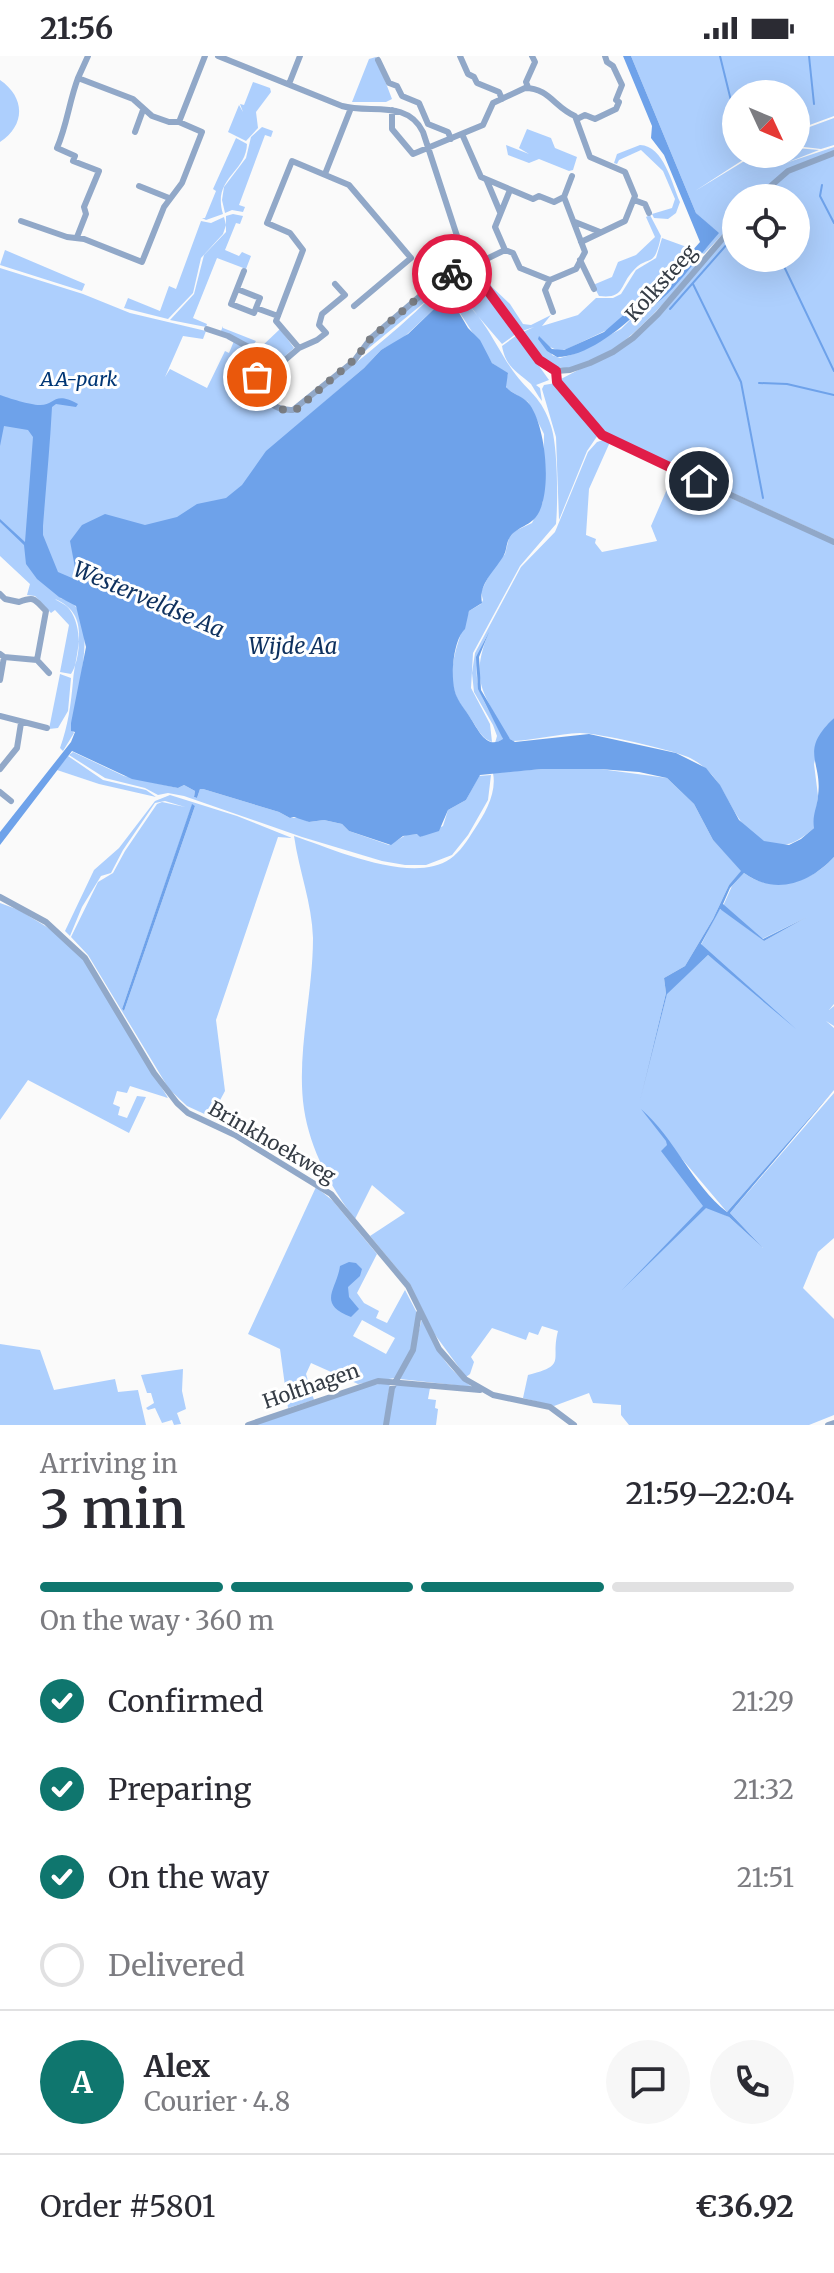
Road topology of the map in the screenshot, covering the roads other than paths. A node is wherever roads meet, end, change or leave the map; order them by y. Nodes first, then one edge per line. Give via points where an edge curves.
1 (88, 56) edge
2 (205, 56) edge
3 (218, 56) edge
4 (300, 56) edge
5 (460, 56) edge
6 (532, 56) edge
7 (605, 56) edge
8 (378, 60) dead end
9 (78, 78) junction
10 (289, 84) junction
11 (528, 87) junction
12 (502, 99) junction
13 (351, 108) junction
14 (143, 110) junction
15 (392, 110) junction
16 (577, 119) junction
17 (179, 122) junction
18 (135, 132) dead end
19 (462, 134) junction
20 (451, 139) junction
21 (429, 149) junction
22 (834, 153) edge
23 (325, 174) junction
24 (572, 176) dead end
25 (487, 181) junction
26 (773, 184) edge
27 (139, 186) dead end
28 (510, 190) junction
29 (564, 197) junction
30 (169, 198) junction
31 (634, 200) junction
32 (500, 212) junction
33 (649, 213) dead end
34 (21, 221) dead end
35 (575, 222) junction
36 (600, 232) junction
37 (77, 237) junction
38 (722, 239) edge
39 (581, 242) junction
40 (505, 250) junction
41 (580, 260) junction
42 (469, 265) junction
43 (244, 271) dead end
44 (550, 280) junction
45 (335, 284) dead end
46 (237, 289) junction
47 (594, 289) dead end
48 (354, 306) dead end
49 (256, 308) junction
50 (553, 312) dead end
51 (278, 316) junction
52 (207, 329) dead end
53 (299, 348) junction
54 (556, 371) junction
55 (271, 372) dead end
56 (834, 542) edge
57 (0, 594) edge
58 (2, 656) edge
59 (37, 660) junction
60 (49, 673) dead end
61 (0, 680) edge
62 (0, 716) edge
63 (21, 723) junction
64 (47, 728) dead end
65 (0, 754) edge
66 (11, 756) junction
67 (0, 769) edge
68 (0, 792) edge
69 (11, 801) dead end
70 (0, 897) edge
71 (419, 1309) junction
72 (395, 1381) junction
73 (480, 1390) junction
74 (834, 1423) edge
75 (248, 1425) edge
76 (386, 1425) edge
77 (574, 1425) edge
78 (828, 1425) edge

1 - 9 street
2 - 17 street
3 - 10 street
4 - 10 street
5 - 12 street via 468,74
6 - 11 street
7 - 16 street via 622,85 616,109 595,119
8 - 20 street via 389,83 419,103 428,124 448,132
9 - 14 street via 133,99
9 - 37 street via 57,148 99,171
10 - 13 street
11 - 12 street
11 - 16 street via 550,96
12 - 19 street via 493,103 483,125
13 - 15 street
13 - 23 street
14 - 17 street
14 - 18 street
15 - 21 street via 417,122
15 - 21 street via 392,129 413,154
16 - 31 street via 590,157 625,172
17 - 30 street via 202,132 182,183
19 - 20 street
19 - 25 street
20 - 21 street
21 - 42 street
22 - 26 street via 788,171
23 - 48 street via 349,185 411,258
23 - 51 street via 292,161 267,223 290,233 303,250
24 - 29 street
25 - 28 street
25 - 32 street
27 - 30 street
28 - 29 street via 554,202
28 - 32 street
29 - 35 street
30 - 37 street via 142,262
31 - 33 street via 645,204
31 - 36 street via 625,221
32 - 40 street via 495,227
34 - 37 street
35 - 36 street
35 - 39 street
36 - 39 street
38 - 54 street, Kolksteeg via 633,338 590,363
39 - 41 street via 585,252
40 - 42 street
40 - 44 street via 513,253 520,268
41 - 44 street via 576,269
41 - 47 street
42 - 52 street via 433,285 371,338 354,361 293,410 267,400 250,348
42 - 54 street via 539,360
43 - 46 street
44 - 50 street via 545,290
45 - 53 street via 345,295 322,314 319,325 326,333
46 - 49 street via 260,298
46 - 49 street via 231,304 254,313
49 - 51 street
51 - 53 street via 276,321
53 - 55 street
54 - 56 street via 557,382 608,439
57 - 59 street via 19,602 34,598 46,611
58 - 59 street
58 - 61 street
59 - 60 street
62 - 63 street
63 - 64 street
63 - 66 street
65 - 66 street
66 - 67 street
68 - 69 street
70 - 71 street, Brinkhoekweg via 46,922 79,950 177,1103 331,1194 408,1286
71 - 72 street via 413,1350
71 - 73 street, Brinkhoekweg via 446,1359
72 - 73 street, Holthagen
72 - 75 street, Holthagen via 369,1383
72 - 76 street
73 - 77 street, Brinkhoekweg via 550,1407
74 - 78 street

